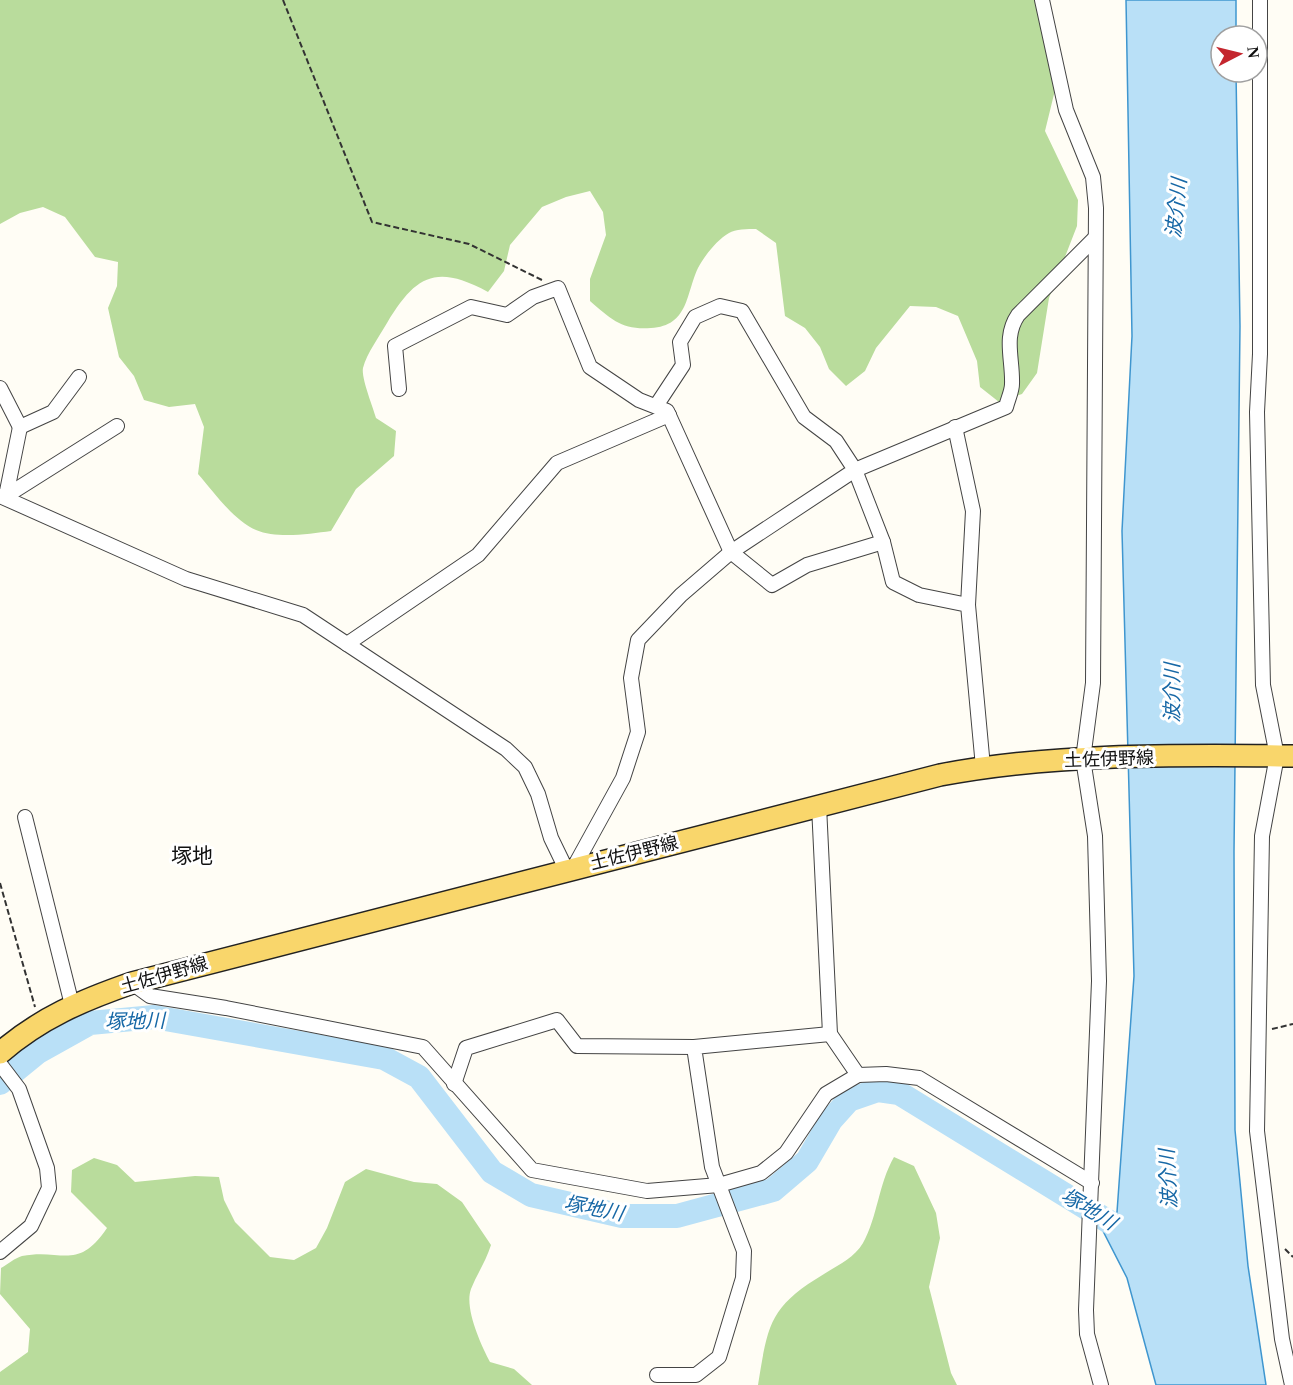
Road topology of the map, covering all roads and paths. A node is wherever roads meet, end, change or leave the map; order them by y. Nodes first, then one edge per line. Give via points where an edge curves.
1 (283, 0) edge
2 (1042, 0) edge
3 (1260, 0) edge
4 (1094, 239) junction
5 (558, 288) junction
6 (79, 376) dead end
7 (0, 388) edge
8 (399, 389) dead end
9 (656, 406) junction
10 (669, 415) junction
11 (117, 426) dead end
12 (20, 427) junction
13 (955, 427) junction
14 (855, 470) junction
15 (3, 496) edge
16 (883, 542) junction
17 (731, 552) junction
18 (968, 605) junction
19 (347, 645) junction
20 (1280, 756) edge
21 (1089, 759) junction
22 (983, 767) junction
23 (819, 806) junction
24 (25, 817) dead end
25 (570, 868) junction
26 (0, 883) edge
27 (132, 983) junction
28 (72, 1005) junction
29 (39, 1022) junction
30 (1293, 1024) edge
31 (1257, 1032) junction
32 (830, 1034) junction
33 (694, 1047) junction
34 (2, 1050) edge
35 (858, 1075) junction
36 (454, 1084) junction
37 (719, 1185) junction
38 (1091, 1187) junction
39 (0, 1252) edge
40 (657, 1375) dead end
41 (1101, 1385) edge
42 (1292, 1385) edge

1 - 5 path via 372,222 469,244
2 - 4 street via 1066,110 1093,177
3 - 20 street via 1259,543 1263,685
4 - 13 street via 1011,324 1008,343 1012,385 1006,406
4 - 21 street via 1093,683
5 - 8 street via 533,297 507,315 471,307 395,346
5 - 9 street via 590,367 639,400
6 - 12 street via 53,412
7 - 12 street
9 - 10 street
9 - 14 street via 682,365 680,342 695,317 720,306 742,311 804,417 836,441
10 - 17 street
10 - 19 street via 557,463 478,555
11 - 15 street
12 - 15 street
13 - 14 street
13 - 18 street via 973,511
14 - 16 street
14 - 17 street
15 - 19 street via 186,579 303,615
16 - 17 street via 807,565 771,585
16 - 18 street via 893,582 919,595
17 - 25 street via 681,595 639,640 631,678 638,732 623,778
18 - 22 street
19 - 25 street via 506,749 525,767 551,838
20 - 21 main road, 土佐伊野線
20 - 31 street via 1262,836
21 - 22 main road, 土佐伊野線
21 - 38 street via 1099,939
22 - 23 main road, 土佐伊野線
23 - 25 main road, 土佐伊野線
23 - 32 street
24 - 28 street
25 - 27 main road, 土佐伊野線
26 - 29 path
27 - 28 main road, 土佐伊野線
27 - 36 street via 150,996 423,1047
28 - 29 main road, 土佐伊野線
29 - 34 main road, 土佐伊野線
30 - 31 path
31 - 42 street via 1257,1131 1282,1339
32 - 33 street
32 - 35 street
33 - 36 street via 577,1046 556,1020 465,1048
33 - 37 street via 712,1167
34 - 39 street via 19,1089 50,1188 31,1226
35 - 37 street via 826,1094 800,1136 776,1164 761,1173
35 - 38 street via 919,1078
36 - 37 street via 532,1170 647,1191
37 - 40 street via 745,1263 724,1343 719,1357 696,1375
38 - 41 street via 1087,1334

